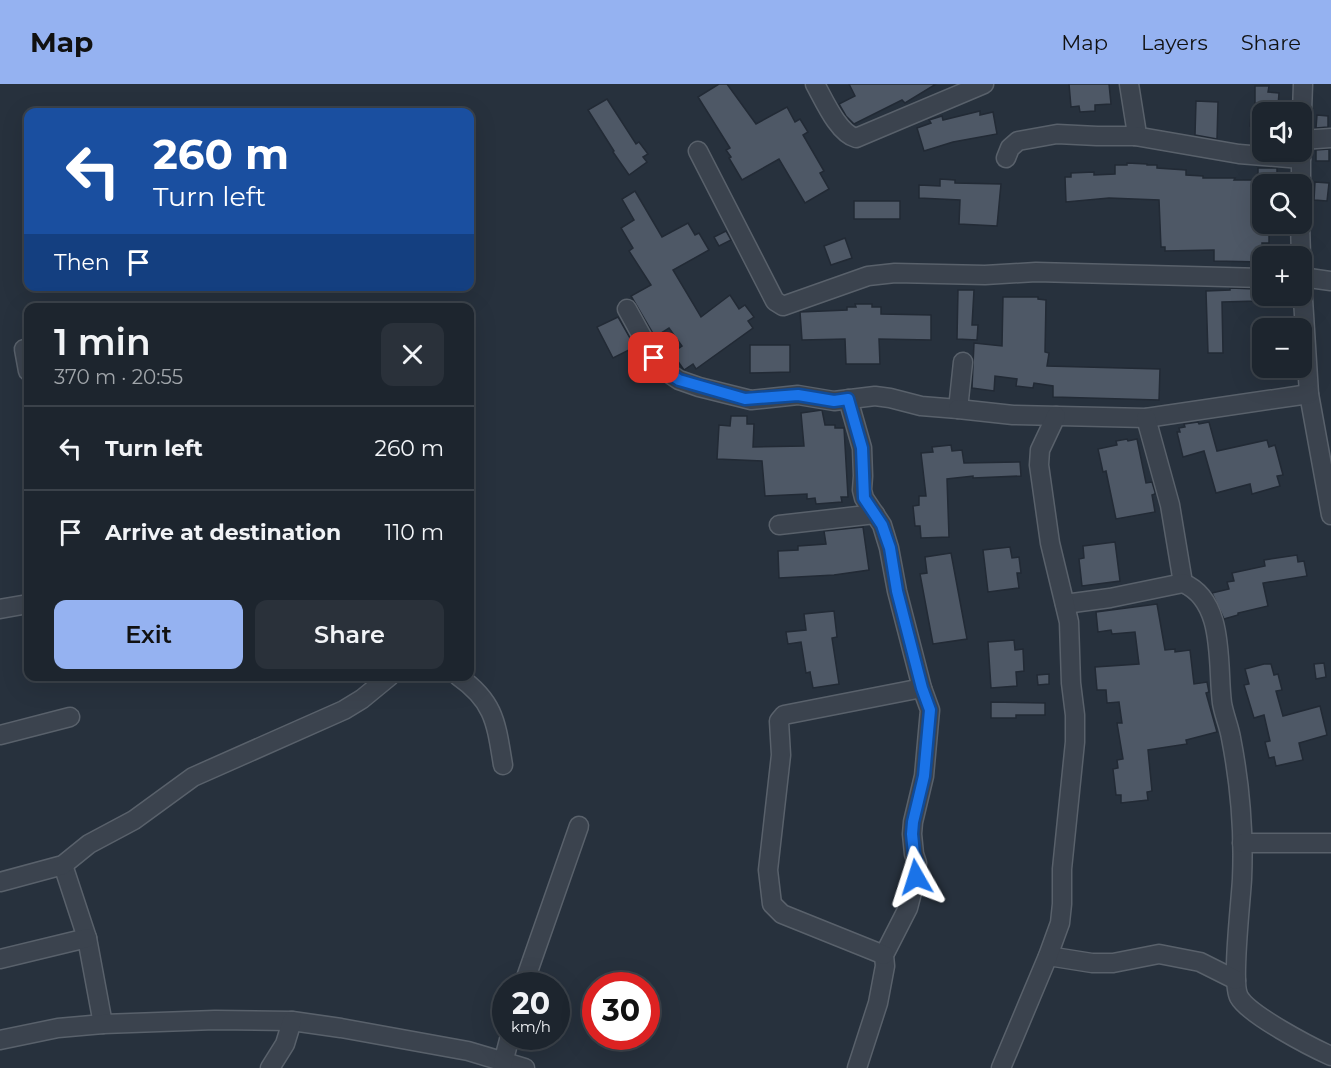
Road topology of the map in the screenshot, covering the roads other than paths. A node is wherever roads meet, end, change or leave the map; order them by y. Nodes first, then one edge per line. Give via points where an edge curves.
1 (815, 84) edge
2 (984, 84) edge
3 (1129, 84) edge
4 (1303, 84) edge
5 (1302, 102) edge
6 (1135, 135) junction
7 (1331, 138) edge
8 (1312, 139) edge
9 (698, 151) dead end
10 (1252, 154) edge
11 (1006, 158) dead end
12 (1252, 278) edge
13 (1312, 278) edge
14 (1331, 281) edge
15 (1303, 306) edge
16 (627, 309) dead end
17 (963, 362) dead end
18 (1309, 394) junction
19 (848, 399) junction
20 (958, 409) junction
21 (1056, 416) junction
22 (1146, 418) junction
23 (875, 514) junction
24 (1331, 515) edge
25 (779, 525) dead end
26 (1183, 583) junction
27 (1065, 604) junction
28 (24, 605) edge
29 (0, 609) edge
30 (384, 681) edge
31 (465, 681) edge
32 (922, 688) junction
33 (70, 717) dead end
34 (0, 735) edge
35 (503, 765) dead end
36 (579, 826) dead end
37 (1242, 843) junction
38 (1331, 843) edge
39 (63, 865) junction
40 (0, 882) edge
41 (87, 938) junction
42 (884, 956) junction
43 (1048, 956) junction
44 (0, 959) edge
45 (527, 972) edge
46 (1236, 980) junction
47 (291, 1021) junction
48 (103, 1024) junction
49 (0, 1040) edge
50 (506, 1050) edge
51 (1331, 1056) edge
52 (503, 1063) junction
53 (270, 1068) edge
54 (525, 1068) edge
55 (857, 1068) edge
56 (1001, 1068) edge

1 - 2 street via 842,129 856,138
3 - 6 street
4 - 5 street
6 - 10 street
6 - 11 street via 1057,134 1018,141
7 - 8 street
9 - 12 street via 776,301 783,306 868,276 895,273
13 - 14 street
15 - 18 street
16 - 19 street via 654,358 679,380 751,400 798,395 834,401
17 - 20 street
18 - 22 street
18 - 24 street
19 - 20 street via 882,397
19 - 23 street via 862,448 864,498
20 - 21 street
21 - 22 street
21 - 27 street via 1040,450 1039,465 1050,543
22 - 26 street via 1167,494
23 - 25 street
23 - 32 street via 890,548
26 - 27 street
26 - 37 street via 1192,586 1206,605 1218,641 1222,703 1231,739
27 - 43 street via 1075,742 1060,922
28 - 29 street
30 - 39 street via 344,710 193,777 134,820 90,843
31 - 35 street via 496,720
32 - 42 street via 930,710 924,776 913,822 916,877 908,908
32 - 42 street via 784,715 779,721 781,756 768,870 772,904 782,914
33 - 34 street
36 - 45 street
37 - 38 street
37 - 46 street
39 - 40 street
39 - 41 street
41 - 44 street
41 - 48 street
42 - 55 street via 878,1003
43 - 46 street via 1113,963 1159,954 1200,962
43 - 56 street
46 - 51 street via 1238,996 1245,1003 1301,1042
47 - 48 street
47 - 52 street via 440,1046
47 - 53 street via 285,1044
48 - 49 street
50 - 52 street
52 - 54 street

